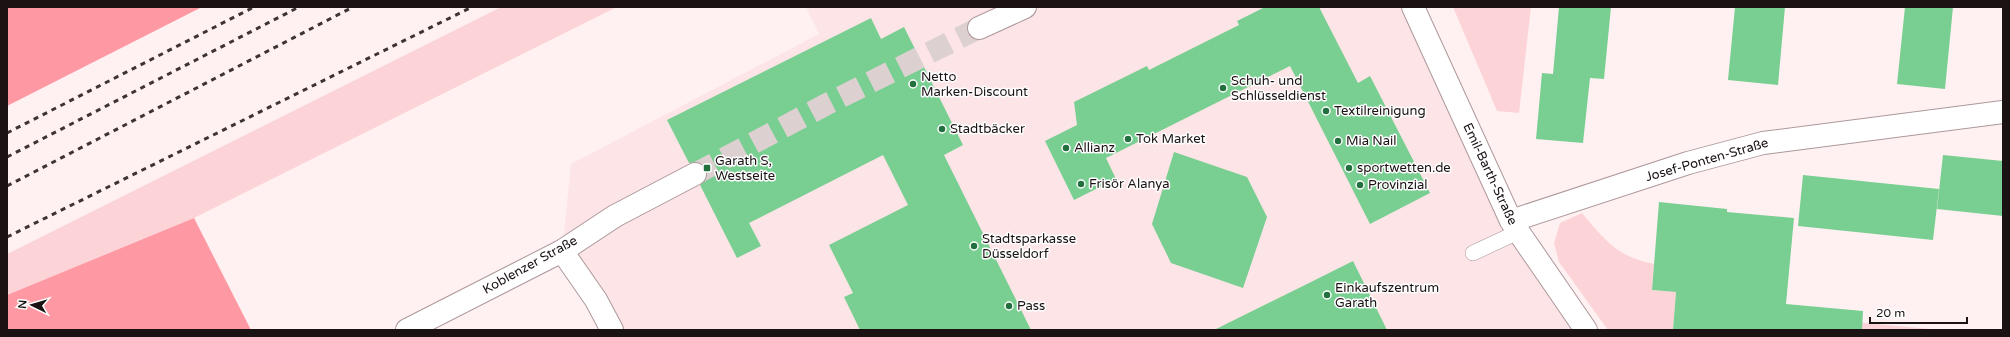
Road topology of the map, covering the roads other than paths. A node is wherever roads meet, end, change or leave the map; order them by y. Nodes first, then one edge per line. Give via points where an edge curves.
1 (1025, 7) edge
2 (1413, 7) edge
3 (980, 28) tunnel mouth
4 (2003, 112) edge
5 (695, 174) tunnel mouth
6 (1514, 226) junction
7 (562, 251) junction
8 (1472, 253) dead end
9 (407, 330) edge
10 (612, 330) edge
11 (1586, 330) edge

1 - 3 street
2 - 6 street, Emil-Barth-Straße
4 - 6 street, Josef-Ponten-Straße via 1763,143 1688,163
5 - 7 street, Koblenzer Straße via 615,216
6 - 8 lane
6 - 11 street, Emil-Barth-Straße
7 - 9 street, Koblenzer Straße
7 - 10 street via 596,300

